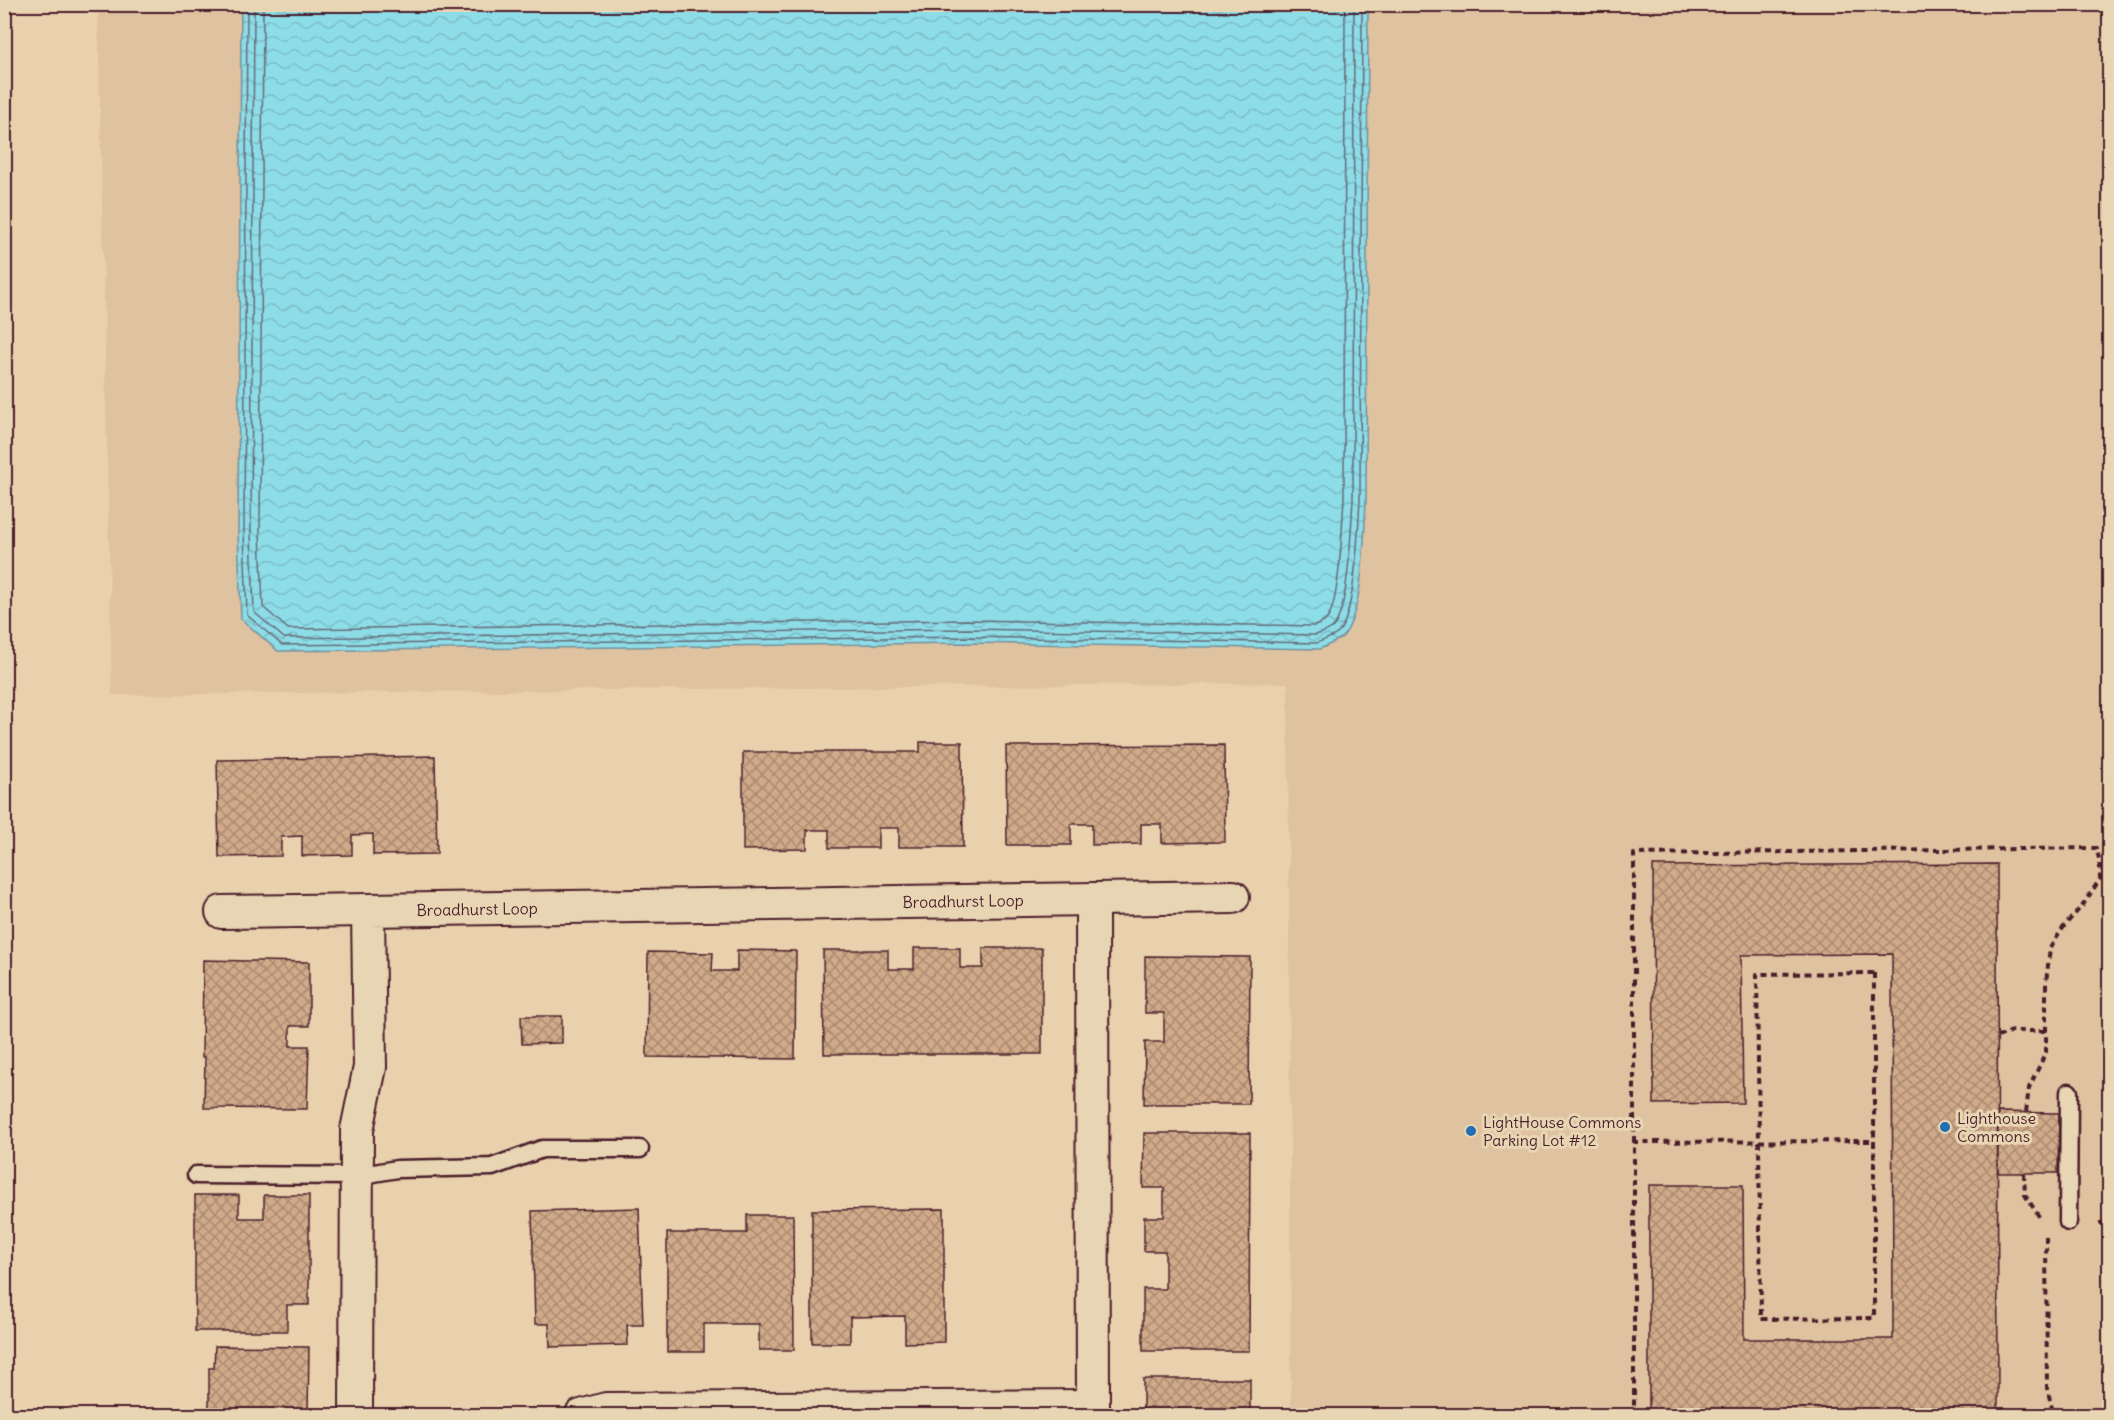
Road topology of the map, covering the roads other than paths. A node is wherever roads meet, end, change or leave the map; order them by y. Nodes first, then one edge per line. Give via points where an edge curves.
1 (1233, 897) dead end
2 (1092, 900) junction
3 (368, 910) junction
4 (222, 912) dead end
5 (2069, 1092) dead end
6 (640, 1149) dead end
7 (196, 1175) dead end
8 (357, 1176) junction
9 (2068, 1222) dead end
10 (1093, 1411) edge
11 (356, 1416) edge
12 (581, 1416) edge

1 - 2 street, Broadhurst Loop
2 - 3 street, Broadhurst Loop
2 - 10 street
3 - 4 street, Broadhurst Loop
3 - 8 street via 370,1066 357,1130
5 - 9 lane
6 - 8 lane via 542,1149 492,1167 397,1169
7 - 8 lane
8 - 11 street
10 - 12 street via 606,1409

